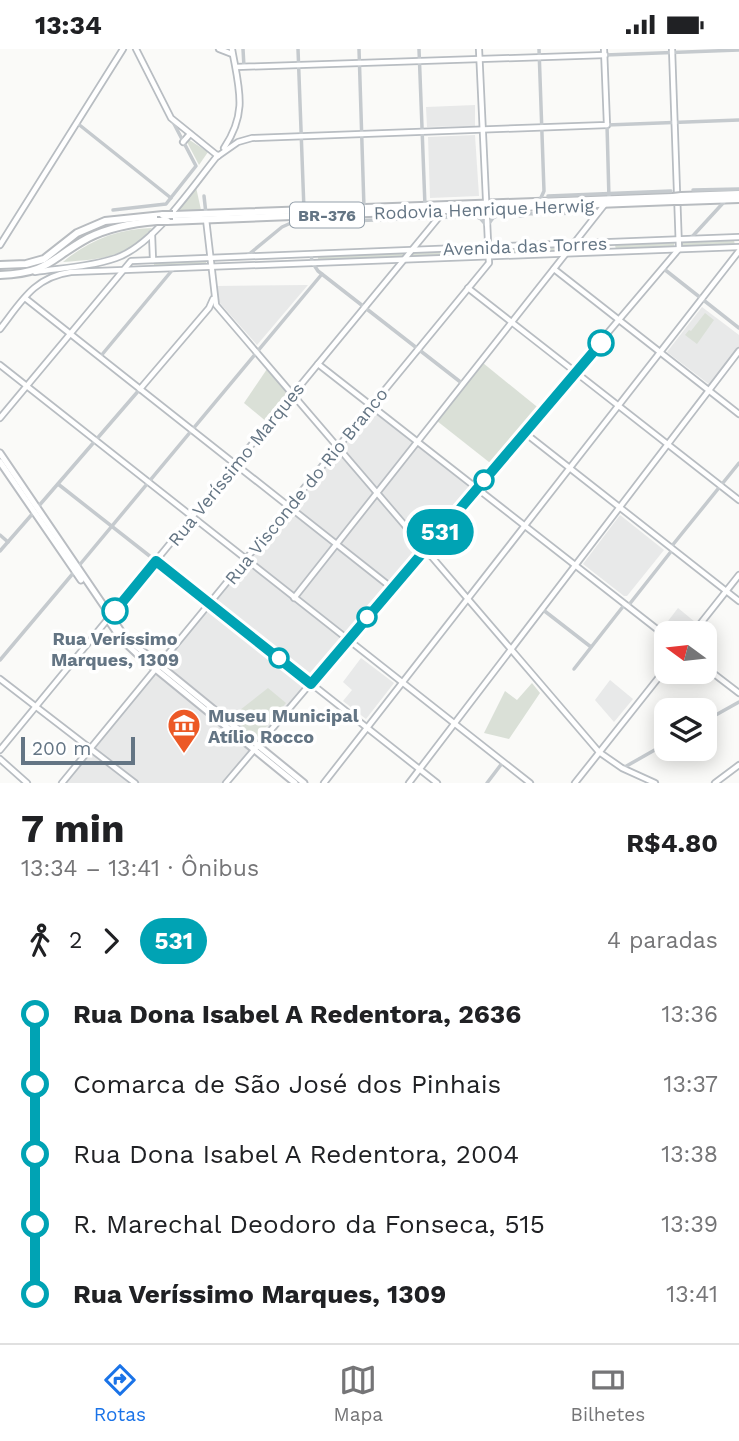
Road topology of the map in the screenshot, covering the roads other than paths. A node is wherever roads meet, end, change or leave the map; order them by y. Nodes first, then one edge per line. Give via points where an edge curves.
1 (123, 49) edge
2 (136, 49) edge
3 (219, 49) edge
4 (243, 49) edge
5 (298, 49) edge
6 (359, 49) edge
7 (419, 49) edge
8 (479, 49) edge
9 (539, 49) edge
10 (739, 50) edge
11 (672, 51) edge
12 (232, 52) edge
13 (605, 52) edge
14 (539, 57) junction
15 (479, 59) junction
16 (419, 61) junction
17 (359, 63) junction
18 (299, 65) junction
19 (236, 67) junction
20 (244, 67) junction
21 (171, 118) junction
22 (739, 120) edge
23 (77, 123) junction
24 (674, 123) junction
25 (607, 125) junction
26 (542, 127) junction
27 (481, 130) junction
28 (422, 132) junction
29 (190, 134) junction
30 (362, 134) junction
31 (302, 136) junction
32 (183, 142) junction
33 (218, 156) junction
34 (739, 189) edge
35 (693, 190) dead end
36 (544, 191) junction
37 (204, 196) dead end
38 (676, 197) junction
39 (739, 197) edge
40 (172, 198) junction
41 (550, 198) junction
42 (608, 199) junction
43 (726, 199) junction
44 (703, 200) junction
45 (539, 202) junction
46 (488, 203) junction
47 (425, 206) junction
48 (364, 208) junction
49 (505, 208) junction
50 (113, 210) dead end
51 (445, 210) junction
52 (598, 212) junction
53 (306, 213) junction
54 (522, 213) junction
55 (709, 216) junction
56 (168, 217) junction
57 (206, 217) junction
58 (439, 218) junction
59 (487, 226) junction
60 (152, 234) junction
61 (739, 237) edge
62 (690, 239) junction
63 (678, 240) junction
64 (612, 243) junction
65 (574, 244) junction
66 (0, 245) edge
67 (489, 247) junction
68 (679, 249) junction
69 (739, 249) edge
70 (412, 250) junction
71 (663, 250) junction
72 (613, 252) junction
73 (566, 253) junction
74 (311, 254) junction
75 (490, 256) junction
76 (247, 257) junction
77 (210, 258) junction
78 (404, 259) junction
79 (152, 260) junction
80 (312, 262) junction
81 (99, 263) junction
82 (668, 264) junction
83 (0, 265) edge
84 (210, 266) junction
85 (174, 268) junction
86 (151, 269) junction
87 (554, 269) junction
88 (664, 269) junction
89 (123, 270) junction
90 (31, 272) junction
91 (71, 272) junction
92 (322, 274) junction
93 (0, 275) edge
94 (468, 288) junction
95 (25, 298) junction
96 (213, 298) junction
97 (702, 299) junction
98 (365, 307) junction
99 (208, 310) junction
100 (219, 310) junction
101 (620, 321) junction
102 (512, 322) junction
103 (739, 328) edge
104 (0, 329) edge
105 (70, 333) junction
106 (418, 349) junction
107 (739, 351) edge
108 (660, 352) junction
109 (256, 353) junction
110 (100, 357) junction
111 (318, 364) junction
112 (0, 366) edge
113 (576, 372) junction
114 (463, 384) junction
115 (26, 386) junction
116 (140, 389) junction
117 (709, 391) junction
118 (292, 396) junction
119 (372, 406) junction
120 (618, 406) junction
121 (739, 414) edge
122 (0, 418) edge
123 (192, 430) junction
124 (524, 433) junction
125 (95, 441) junction
126 (418, 442) junction
127 (668, 444) junction
128 (337, 448) junction
129 (0, 453) edge
130 (0, 462) edge
131 (236, 464) junction
132 (739, 464) edge
133 (570, 468) junction
134 (148, 482) junction
135 (58, 484) junction
136 (720, 485) junction
137 (477, 488) junction
138 (377, 493) junction
139 (739, 500) edge
140 (289, 507) junction
141 (620, 507) junction
142 (36, 510) junction
143 (192, 517) junction
144 (112, 526) junction
145 (525, 526) junction
146 (0, 535) edge
147 (8, 542) junction
148 (337, 544) junction
149 (672, 548) junction
150 (425, 549) junction
151 (0, 551) edge
152 (246, 559) junction
153 (156, 561) junction
154 (575, 565) junction
155 (76, 569) junction
156 (739, 575) edge
157 (392, 588) junction
158 (727, 591) junction
159 (295, 598) junction
160 (468, 599) junction
161 (739, 601) edge
162 (209, 603) junction
163 (626, 605) junction
164 (542, 609) junction
165 (109, 618) junction
166 (703, 621) edge
167 (654, 627) edge
168 (348, 640) junction
169 (591, 647) junction
170 (511, 650) junction
171 (0, 660) edge
172 (158, 666) junction
173 (574, 669) dead end
174 (718, 677) edge
175 (0, 680) edge
176 (654, 682) edge
177 (402, 683) junction
178 (311, 684) junction
179 (739, 693) edge
180 (739, 702) edge
181 (36, 707) junction
182 (717, 714) edge
183 (454, 723) junction
184 (367, 728) junction
185 (256, 747) junction
186 (90, 748) junction
187 (0, 750) edge
188 (654, 750) edge
189 (599, 752) junction
190 (0, 759) edge
191 (503, 762) junction
192 (739, 765) edge
193 (622, 768) junction
194 (419, 769) junction
195 (27, 783) edge
196 (62, 783) edge
197 (135, 783) edge
198 (226, 783) edge
199 (295, 783) edge
200 (304, 783) edge
201 (324, 783) edge
202 (409, 783) edge
203 (437, 783) edge
204 (487, 783) edge
205 (530, 783) edge
206 (575, 783) edge
207 (655, 783) edge
208 (715, 783) edge

1 - 23 main road
2 - 21 main road
3 - 12 main road
4 - 20 street
5 - 18 street
6 - 17 street
7 - 16 street
8 - 15 main road
9 - 14 street
10 - 11 street
11 - 13 street
11 - 24 main road
12 - 19 main road
13 - 14 main road
13 - 25 main road
14 - 15 main road
14 - 26 street
15 - 16 main road
15 - 27 main road
16 - 17 main road
16 - 28 street
17 - 18 main road
17 - 30 street
18 - 20 main road
18 - 31 street
19 - 20 main road
19 - 33 main road via 239,115
21 - 29 main road
21 - 32 street
22 - 24 street
23 - 40 street
23 - 66 main road
24 - 25 street
24 - 63 main road
25 - 26 main road
25 - 42 street
26 - 27 main road
26 - 36 street
27 - 28 main road
27 - 46 main road
28 - 30 main road
28 - 47 street
29 - 32 main road
29 - 33 main road
30 - 31 main road
30 - 48 street
31 - 33 main road via 245,139
31 - 53 street
32 - 40 street via 195,166
33 - 60 main road
34 - 35 street
36 - 41 street
36 - 45 street
37 - 57 street
38 - 39 highway, Rodovia Henrique Herwig / BR-376
38 - 42 highway, Rodovia Henrique Herwig / BR-376
38 - 44 highway, Rodovia Henrique Herwig / BR-376
39 - 43 highway, Rodovia Henrique Herwig / BR-376
40 - 50 street via 166,204
41 - 42 highway, Rodovia Henrique Herwig / BR-376
41 - 45 highway, Rodovia Henrique Herwig / BR-376
42 - 49 highway, Rodovia Henrique Herwig / BR-376
42 - 52 main road
43 - 44 highway, Rodovia Henrique Herwig / BR-376
43 - 55 street
44 - 55 street via 710,207
45 - 46 highway, Rodovia Henrique Herwig / BR-376
46 - 47 highway, Rodovia Henrique Herwig / BR-376
46 - 49 highway, Rodovia Henrique Herwig / BR-376
46 - 51 highway, Rodovia Henrique Herwig / BR-376
46 - 59 main road
47 - 48 highway, Rodovia Henrique Herwig / BR-376
48 - 53 highway, Rodovia Henrique Herwig / BR-376
49 - 54 highway
51 - 53 highway, Rodovia Henrique Herwig / BR-376
51 - 58 main road, Rua Veríssimo Marques
52 - 54 street
52 - 65 main road
53 - 57 highway, Rodovia Henrique Herwig / BR-376
53 - 58 street via 324,222
53 - 76 street
54 - 59 street via 498,215
55 - 62 street
56 - 57 highway, Rodovia Henrique Herwig / BR-376
56 - 83 highway, Rodovia Henrique Herwig / BR-376 via 97,223 38,261
56 - 90 highway, Rodovia Henrique Herwig / BR-376, bridge via 95,235
57 - 77 main road
58 - 59 street via 475,216
58 - 70 main road, Rua Veríssimo Marques
59 - 67 main road
60 - 79 main road
60 - 81 main road via 133,251
61 - 62 main road, Avenida das Torres
62 - 63 main road, Avenida das Torres
63 - 64 main road, Avenida das Torres
63 - 68 main road
64 - 65 main road, Avenida das Torres
64 - 72 main road
65 - 67 main road, Avenida das Torres
65 - 73 main road
67 - 70 main road, Avenida das Torres
67 - 75 main road
68 - 69 main road, Avenida das Torres
68 - 71 main road, Avenida das Torres
68 - 82 main road
69 - 97 main road
70 - 74 main road, Avenida das Torres
70 - 78 main road, Rua Veríssimo Marques
71 - 72 main road, Avenida das Torres
71 - 82 main road via 670,257
72 - 73 main road, Avenida das Torres
73 - 75 main road, Avenida das Torres
73 - 87 main road
74 - 76 main road, Avenida das Torres
74 - 80 street
75 - 78 main road, Avenida das Torres
75 - 94 main road, Rua Visconde do Rio Branco
76 - 77 main road, Avenida das Torres
77 - 79 main road, Avenida das Torres
77 - 84 main road
78 - 80 main road, Avenida das Torres
78 - 98 main road, Rua Veríssimo Marques
79 - 86 main road
79 - 89 main road, Avenida das Torres via 131,261
80 - 84 main road, Avenida das Torres
80 - 92 street
81 - 90 main road
81 - 91 main road
82 - 88 main road
84 - 85 main road, Avenida das Torres
84 - 96 main road
85 - 86 main road, Avenida das Torres
85 - 110 street
86 - 89 main road, Avenida das Torres
87 - 101 main road
87 - 102 main road
88 - 97 street
88 - 101 main road
89 - 91 main road, Avenida das Torres
89 - 105 main road
90 - 93 highway
91 - 95 main road via 43,280
92 - 98 street
92 - 109 street
94 - 102 main road
94 - 106 main road, Rua Visconde do Rio Branco
95 - 104 main road
95 - 105 main road
96 - 99 main road
96 - 100 main road
97 - 103 street
97 - 108 main road
98 - 106 street
98 - 111 main road, Rua Veríssimo Marques
99 - 100 main road
99 - 116 main road
100 - 109 main road
101 - 108 main road
101 - 113 main road
102 - 113 main road
102 - 114 main road
105 - 110 main road
105 - 115 main road
106 - 114 street
106 - 119 main road, Rua Visconde do Rio Branco
107 - 117 main road
108 - 117 main road
108 - 120 main road
109 - 118 main road
109 - 123 street
110 - 116 main road
111 - 118 main road, Rua Veríssimo Marques
111 - 119 main road
112 - 115 main road
113 - 120 main road
113 - 124 main road
114 - 126 main road
115 - 122 main road
115 - 125 main road
116 - 123 main road
116 - 125 street
117 - 121 main road
117 - 127 main road
118 - 128 main road
118 - 131 main road, Rua Veríssimo Marques
119 - 126 main road
119 - 128 main road, Rua Visconde do Rio Branco
120 - 127 main road
120 - 133 main road
123 - 131 main road
123 - 134 street
124 - 133 main road
124 - 137 main road
125 - 134 main road
125 - 135 street
126 - 137 main road
126 - 138 main road
127 - 136 main road
127 - 141 main road
128 - 138 main road
128 - 140 main road, Rua Visconde do Rio Branco
129 - 142 main road
130 - 142 main road
131 - 140 main road
131 - 143 main road, Rua Veríssimo Marques
132 - 136 street
133 - 141 main road
133 - 145 main road
134 - 143 main road
134 - 144 street
135 - 142 street
135 - 144 street
136 - 139 main road
136 - 149 street
137 - 145 main road
137 - 150 main road
138 - 148 main road
138 - 150 main road
140 - 148 main road
140 - 152 main road, Rua Visconde do Rio Branco
141 - 149 main road
141 - 154 main road
142 - 147 street
142 - 155 main road
143 - 152 main road
143 - 153 main road, Rua Veríssimo Marques
144 - 153 street
144 - 155 street
145 - 154 main road
145 - 160 main road
146 - 147 street
147 - 151 street
148 - 157 main road
148 - 159 main road
149 - 158 main road
149 - 163 street
150 - 157 main road
150 - 160 main road
152 - 159 main road
152 - 162 main road, Rua Visconde do Rio Branco
153 - 162 main road
153 - 165 main road, Rua Veríssimo Marques
154 - 163 main road
154 - 164 main road
155 - 165 main road
155 - 171 street
156 - 158 main road
157 - 168 main road
158 - 161 main road
158 - 166 main road
159 - 168 main road
160 - 170 main road
160 - 177 main road
162 - 172 main road, Rua Visconde do Rio Branco
162 - 178 main road
163 - 167 main road
163 - 169 street
164 - 169 street
164 - 170 main road
165 - 172 main road
165 - 181 main road, Rua Veríssimo Marques
168 - 177 main road
168 - 178 main road
169 - 173 street
170 - 183 main road
170 - 189 main road
172 - 185 main road
172 - 186 main road, Rua Visconde do Rio Branco
174 - 179 main road
175 - 181 main road
176 - 189 main road
177 - 183 main road
177 - 184 main road
178 - 184 main road
178 - 185 main road
180 - 182 street
181 - 186 main road
181 - 187 main road, Rua Veríssimo Marques
183 - 191 main road
183 - 194 main road
184 - 194 main road
184 - 201 main road
185 - 198 main road
185 - 199 main road
185 - 200 main road
186 - 196 main road, Rua Visconde do Rio Branco
186 - 197 main road
188 - 193 street
189 - 193 main road
189 - 206 main road
190 - 195 main road
191 - 204 street
191 - 205 main road
192 - 208 main road
193 - 207 main road
194 - 202 main road
194 - 203 main road

